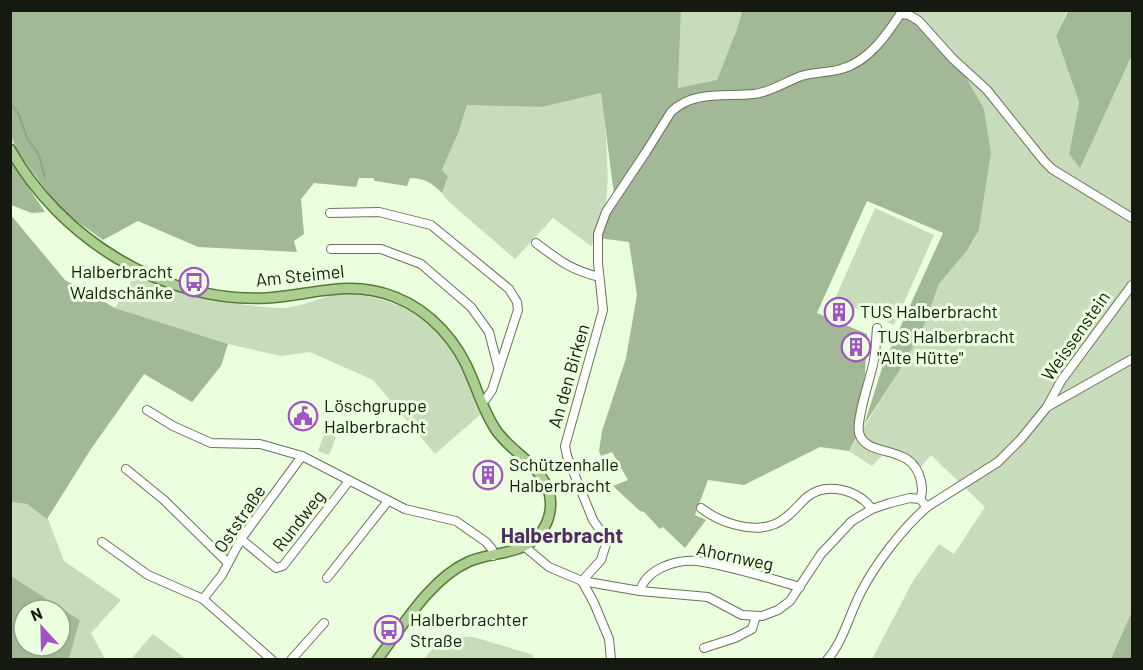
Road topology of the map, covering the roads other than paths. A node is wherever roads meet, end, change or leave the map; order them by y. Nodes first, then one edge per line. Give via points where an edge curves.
1 (902, 12) edge
2 (10, 148) edge
3 (330, 213) dead end
4 (1132, 218) edge
5 (536, 243) dead end
6 (331, 249) dead end
7 (599, 277) junction
8 (1132, 285) edge
9 (877, 328) dead end
10 (1132, 359) edge
11 (498, 369) junction
12 (481, 401) junction
13 (1047, 407) junction
14 (147, 410) dead end
15 (302, 456) junction
16 (126, 470) dead end
17 (349, 481) junction
18 (920, 499) junction
19 (388, 501) junction
20 (927, 507) junction
21 (701, 508) dead end
22 (872, 509) junction
23 (241, 539) junction
24 (102, 542) dead end
25 (525, 547) junction
26 (493, 556) junction
27 (228, 563) junction
28 (327, 578) dead end
29 (582, 581) junction
30 (800, 587) junction
31 (640, 591) junction
32 (203, 599) junction
33 (756, 616) junction
34 (324, 623) dead end
35 (704, 648) dead end
36 (272, 660) edge
37 (291, 660) edge
38 (377, 660) edge
39 (611, 660) edge
40 (827, 660) edge

1 - 4 street via 928,30 987,90 1052,169
1 - 7 street, An den Birken via 872,50 848,67 799,77 761,93 704,97 676,107 606,212 598,234
2 - 12 main road, Am Steimel via 56,211 116,258 149,274 189,289 233,297 275,297 329,288 356,288 396,297 418,309 446,334 468,368
3 - 11 street via 379,212 431,225 510,289 518,310
5 - 7 street via 565,265
6 - 11 street via 381,249 421,264 471,307 489,332
7 - 29 street, An den Birken via 603,310 565,446 606,544 601,560
8 - 13 street, Weissenstein via 1061,381
9 - 18 street via 875,358 859,421 860,434 871,445 913,463 923,492
10 - 13 street
11 - 12 street via 490,395
12 - 25 main road, Am Steimel via 496,431 543,478 550,495 547,521 540,534
13 - 20 street via 998,462
14 - 15 street via 211,443 260,444
15 - 17 street
15 - 23 street, Oststraße
16 - 27 street via 164,500
17 - 19 street
17 - 23 street, Rundweg via 280,568
18 - 20 street
18 - 22 street via 910,498
19 - 26 street via 456,521 486,542
19 - 28 street
20 - 40 street via 867,581
21 - 22 street via 711,516 748,528 769,526 785,518 809,495 825,489 854,494
22 - 30 street via 832,540
23 - 27 street, Oststraße
24 - 32 street via 148,574
25 - 26 main road
25 - 29 street via 549,567
26 - 38 main road via 471,561 442,579
27 - 32 street, Oststraße
29 - 31 street
29 - 39 street via 609,639
30 - 31 street, Ahornweg via 689,561 674,562 657,571 647,578
30 - 33 street via 783,607
31 - 33 street via 708,597 742,615
32 - 36 street
33 - 35 street via 752,629
34 - 37 street

